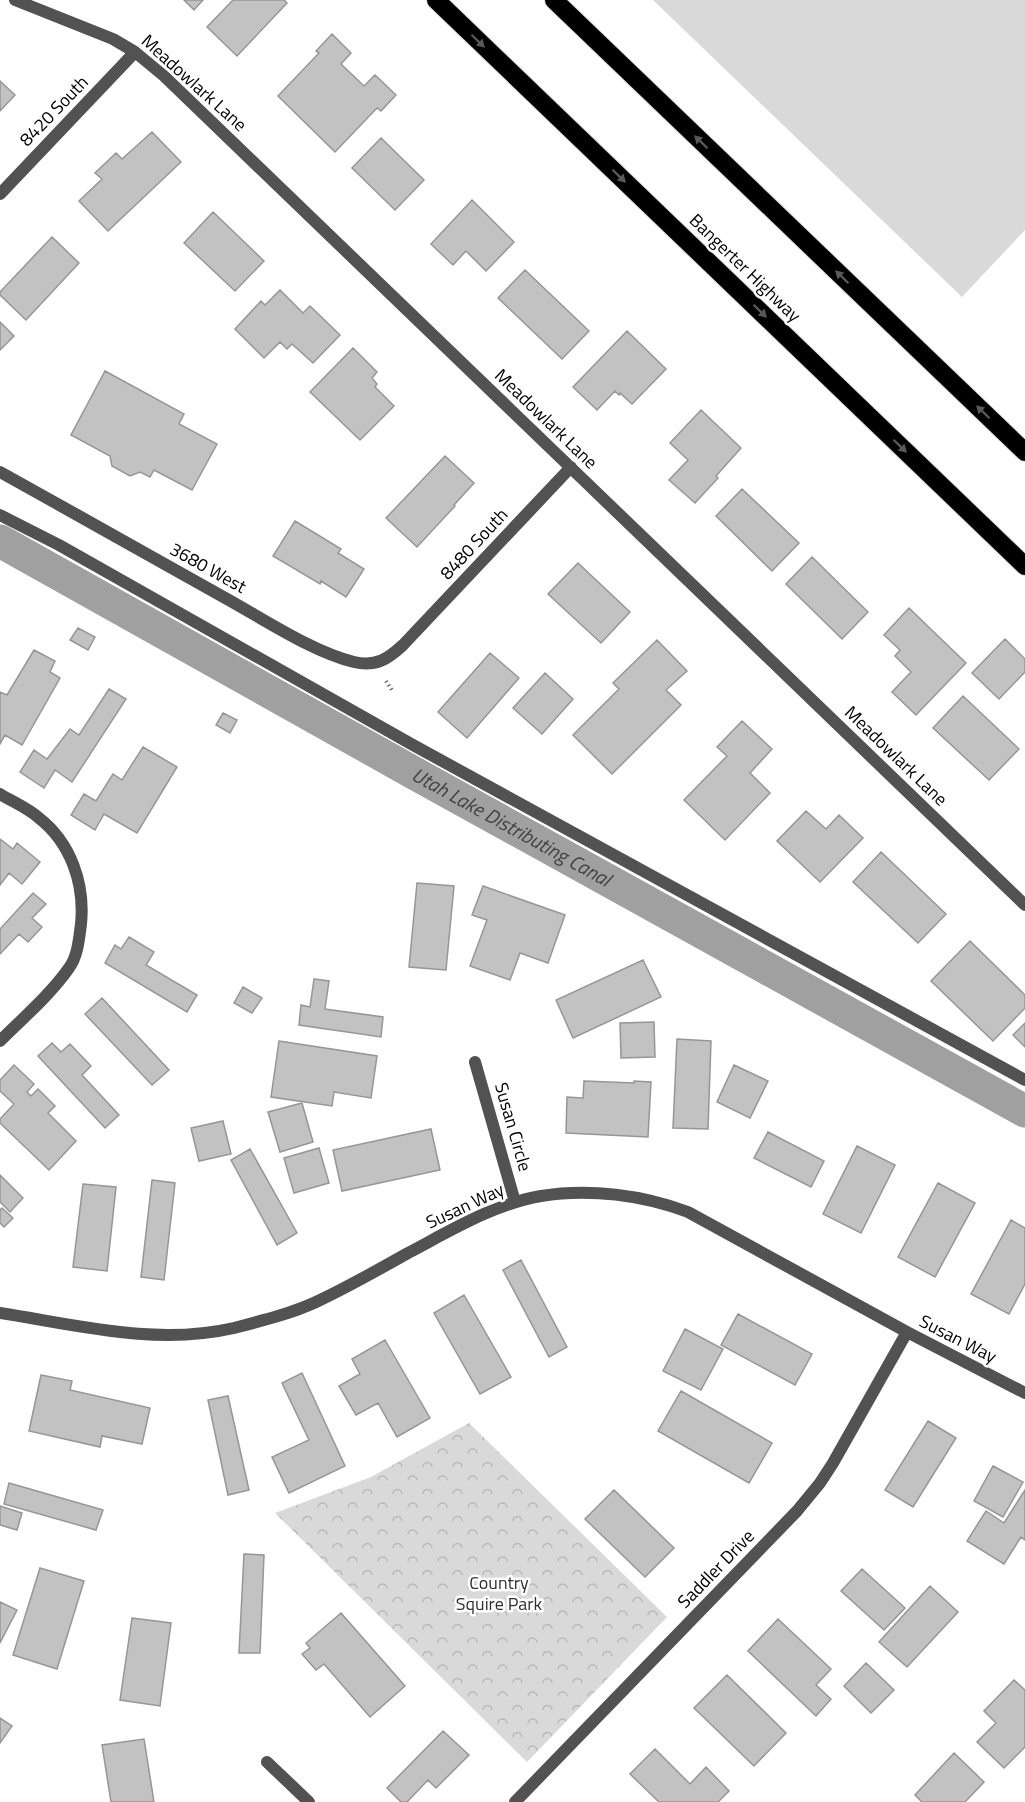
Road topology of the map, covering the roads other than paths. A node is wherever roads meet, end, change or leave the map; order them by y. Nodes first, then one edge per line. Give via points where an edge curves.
1 (15, 0) edge
2 (436, 0) edge
3 (554, 0) edge
4 (135, 52) junction
5 (0, 194) edge
6 (1025, 452) edge
7 (571, 467) junction
8 (0, 472) edge
9 (0, 515) edge
10 (1025, 566) edge
11 (403, 645) joint
12 (0, 794) edge
13 (1025, 905) edge
14 (0, 1041) edge
15 (475, 1062) dead end
16 (1025, 1080) edge
17 (515, 1202) junction
18 (0, 1313) edge
19 (907, 1332) junction
20 (1025, 1393) edge
21 (267, 1762) dead end
22 (309, 1802) edge
23 (515, 1802) edge

1 - 4 street, Meadowlark Lane via 93,30
2 -> 10 highway, Bangerter Highway
6 -> 3 highway
4 - 5 street, 8420 South
4 - 7 street, Meadowlark Lane
7 - 11 street, 8480 South
7 - 13 street, Meadowlark Lane
8 - 11 street, 3680 West via 329,654 356,663 375,663 390,658
9 - 16 street
12 - 14 street via 39,817 62,839 81,887 82,915 71,966
15 - 17 street, Susan Circle
17 - 18 street, Susan Way via 462,1225 314,1303 233,1328 204,1334 144,1335
17 - 19 street, Susan Way via 578,1193 663,1203 729,1233
19 - 20 street, Susan Way
19 - 23 street, Saddler Drive via 833,1463 797,1511
21 - 22 street

